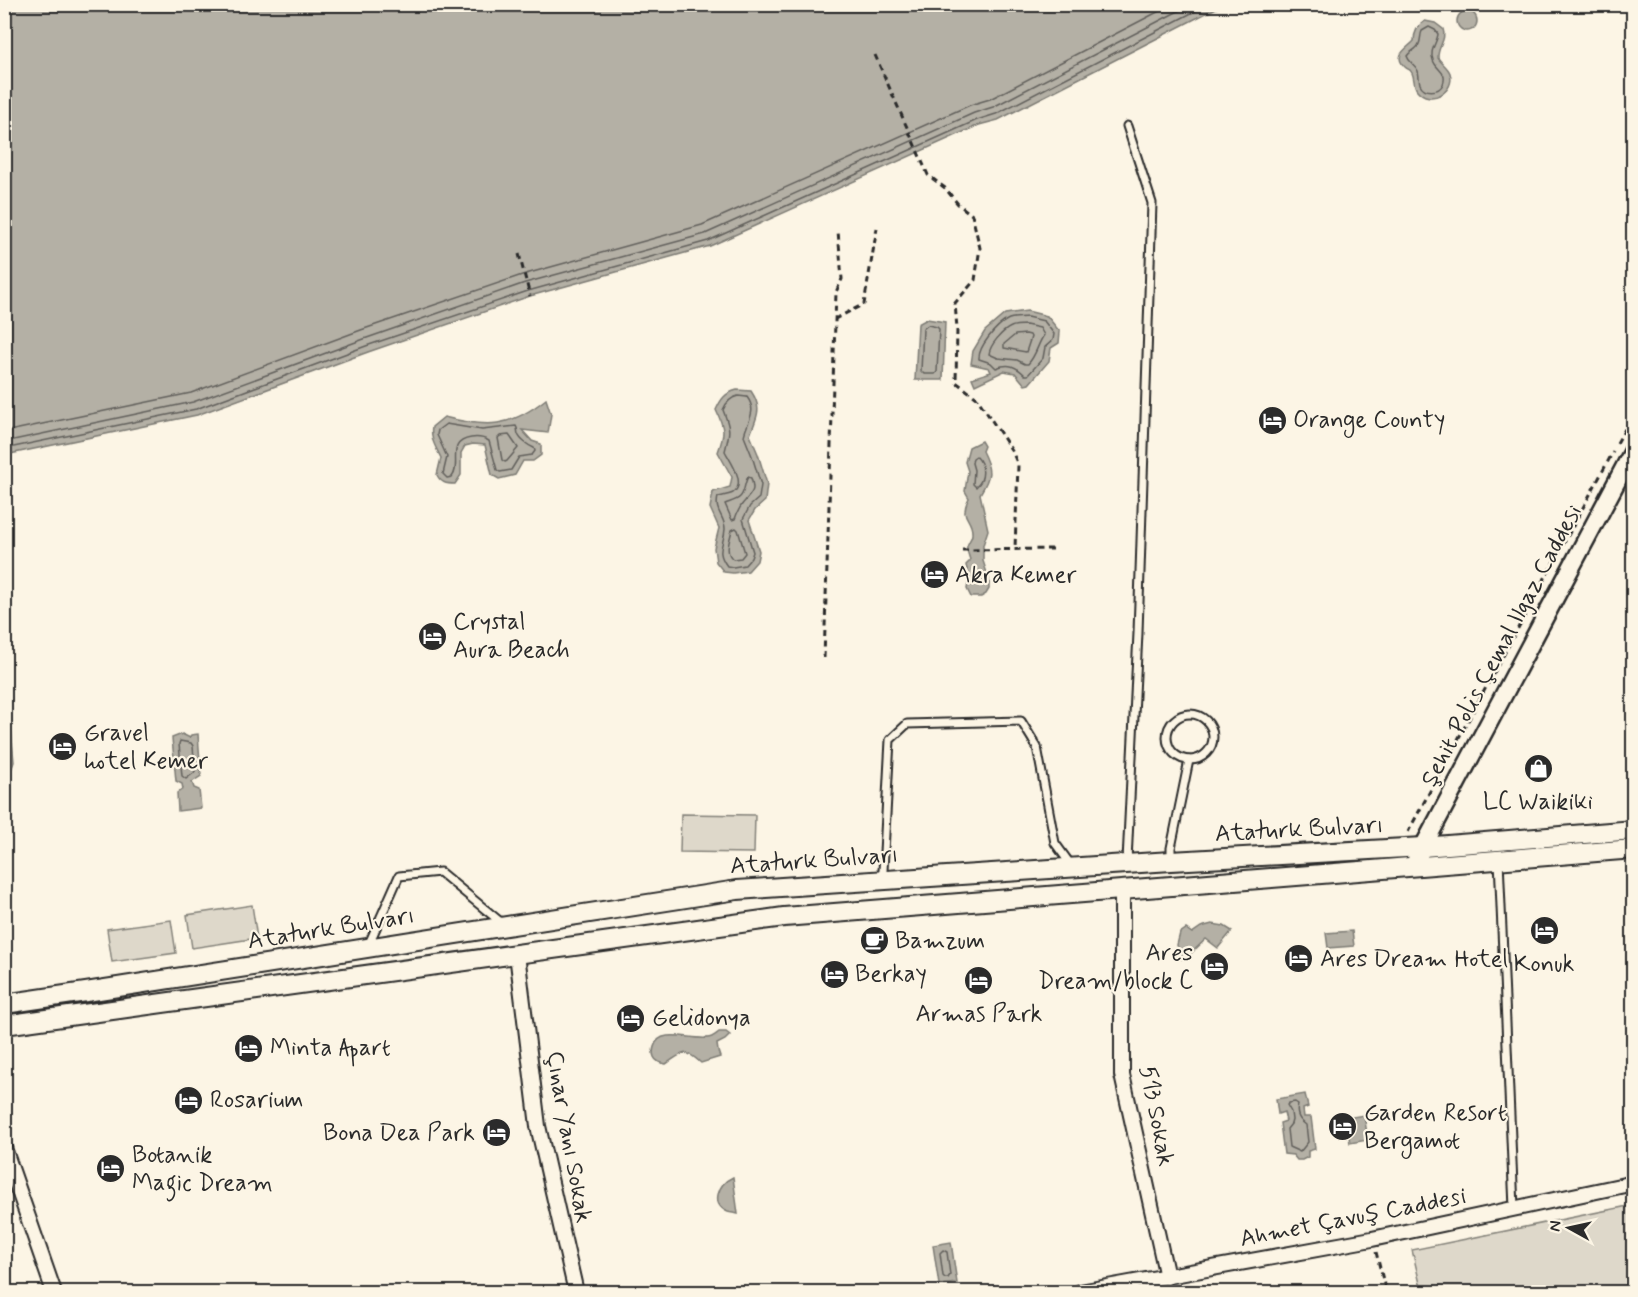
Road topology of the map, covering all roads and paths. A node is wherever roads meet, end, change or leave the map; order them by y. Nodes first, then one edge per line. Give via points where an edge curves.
1 (875, 55) dead end
2 (1127, 126) dead end
3 (877, 228) dead end
4 (838, 231) dead end
5 (519, 254) dead end
6 (530, 296) dead end
7 (835, 319) junction
8 (1634, 413) edge
9 (1634, 448) edge
10 (4, 455) edge
11 (6, 475) dead end
12 (1015, 548) junction
13 (962, 549) dead end
14 (1055, 549) dead end
15 (824, 658) dead end
16 (1189, 760) junction
17 (1634, 830) edge
18 (1405, 838) dead end
19 (1422, 847) junction
20 (1634, 849) edge
21 (1499, 860) junction
22 (1171, 861) junction
23 (1126, 864) junction
24 (1073, 867) junction
25 (1413, 867) junction
26 (880, 880) junction
27 (1122, 890) junction
28 (506, 926) junction
29 (367, 948) junction
30 (517, 954) junction
31 (4, 1004) edge
32 (4, 1025) edge
33 (4, 1148) edge
34 (1634, 1183) edge
35 (1515, 1208) junction
36 (1372, 1239) junction
37 (1167, 1277) junction
38 (54, 1293) edge
39 (576, 1293) edge
40 (1080, 1293) edge
41 (1386, 1293) edge

1 - 12 path via 928,174 972,215 980,248 975,280 955,303 956,382 977,398 1018,465
2 - 23 lane via 1152,203
3 - 7 path via 864,304
4 - 7 path via 842,279 836,292
5 - 6 path
7 - 15 path
8 - 18 path
9 - 19 street, Şehit Polis Çemal Ilgaz Caddesi
10 - 11 path
12 - 13 path
12 - 14 path
16 - 16 lane via 1206,754 1213,740 1208,722 1194,714 1177,718 1167,737 1175,755
16 - 22 lane
17 - 19 main road, Ataturk Bulvarı
19 - 22 main road, Ataturk Bulvarı
19 - 25 street, Şehit Polis Çemal Ilgaz Caddesi
20 - 21 main road, Ataturk Bulvarı
21 - 25 main road, Ataturk Bulvarı
21 - 35 lane
22 - 23 main road, Ataturk Bulvarı
23 - 24 main road, Ataturk Bulvarı
24 - 26 main road, Ataturk Bulvarı
24 - 26 lane via 1055,843 1037,747 1021,721 907,724 890,740
25 - 27 main road, Ataturk Bulvarı
26 - 28 main road, Ataturk Bulvarı via 737,890
27 - 30 main road, Ataturk Bulvarı via 784,916
27 - 37 street, 513 Sokak via 1122,1075
28 - 29 main road, Ataturk Bulvarı
28 - 29 lane via 440,872 399,876
29 - 31 main road, Ataturk Bulvarı
30 - 32 main road, Ataturk Bulvarı
30 - 39 street, Çınar Yanı Sokak via 538,1126
33 - 38 street
34 - 35 street, Ahmet Çavuş Caddesi
35 - 36 street, Ahmet Çavuş Caddesi
36 - 37 street, Ahmet Çavuş Caddesi
36 - 41 path
37 - 40 street, Ahmet Çavuş Caddesi

